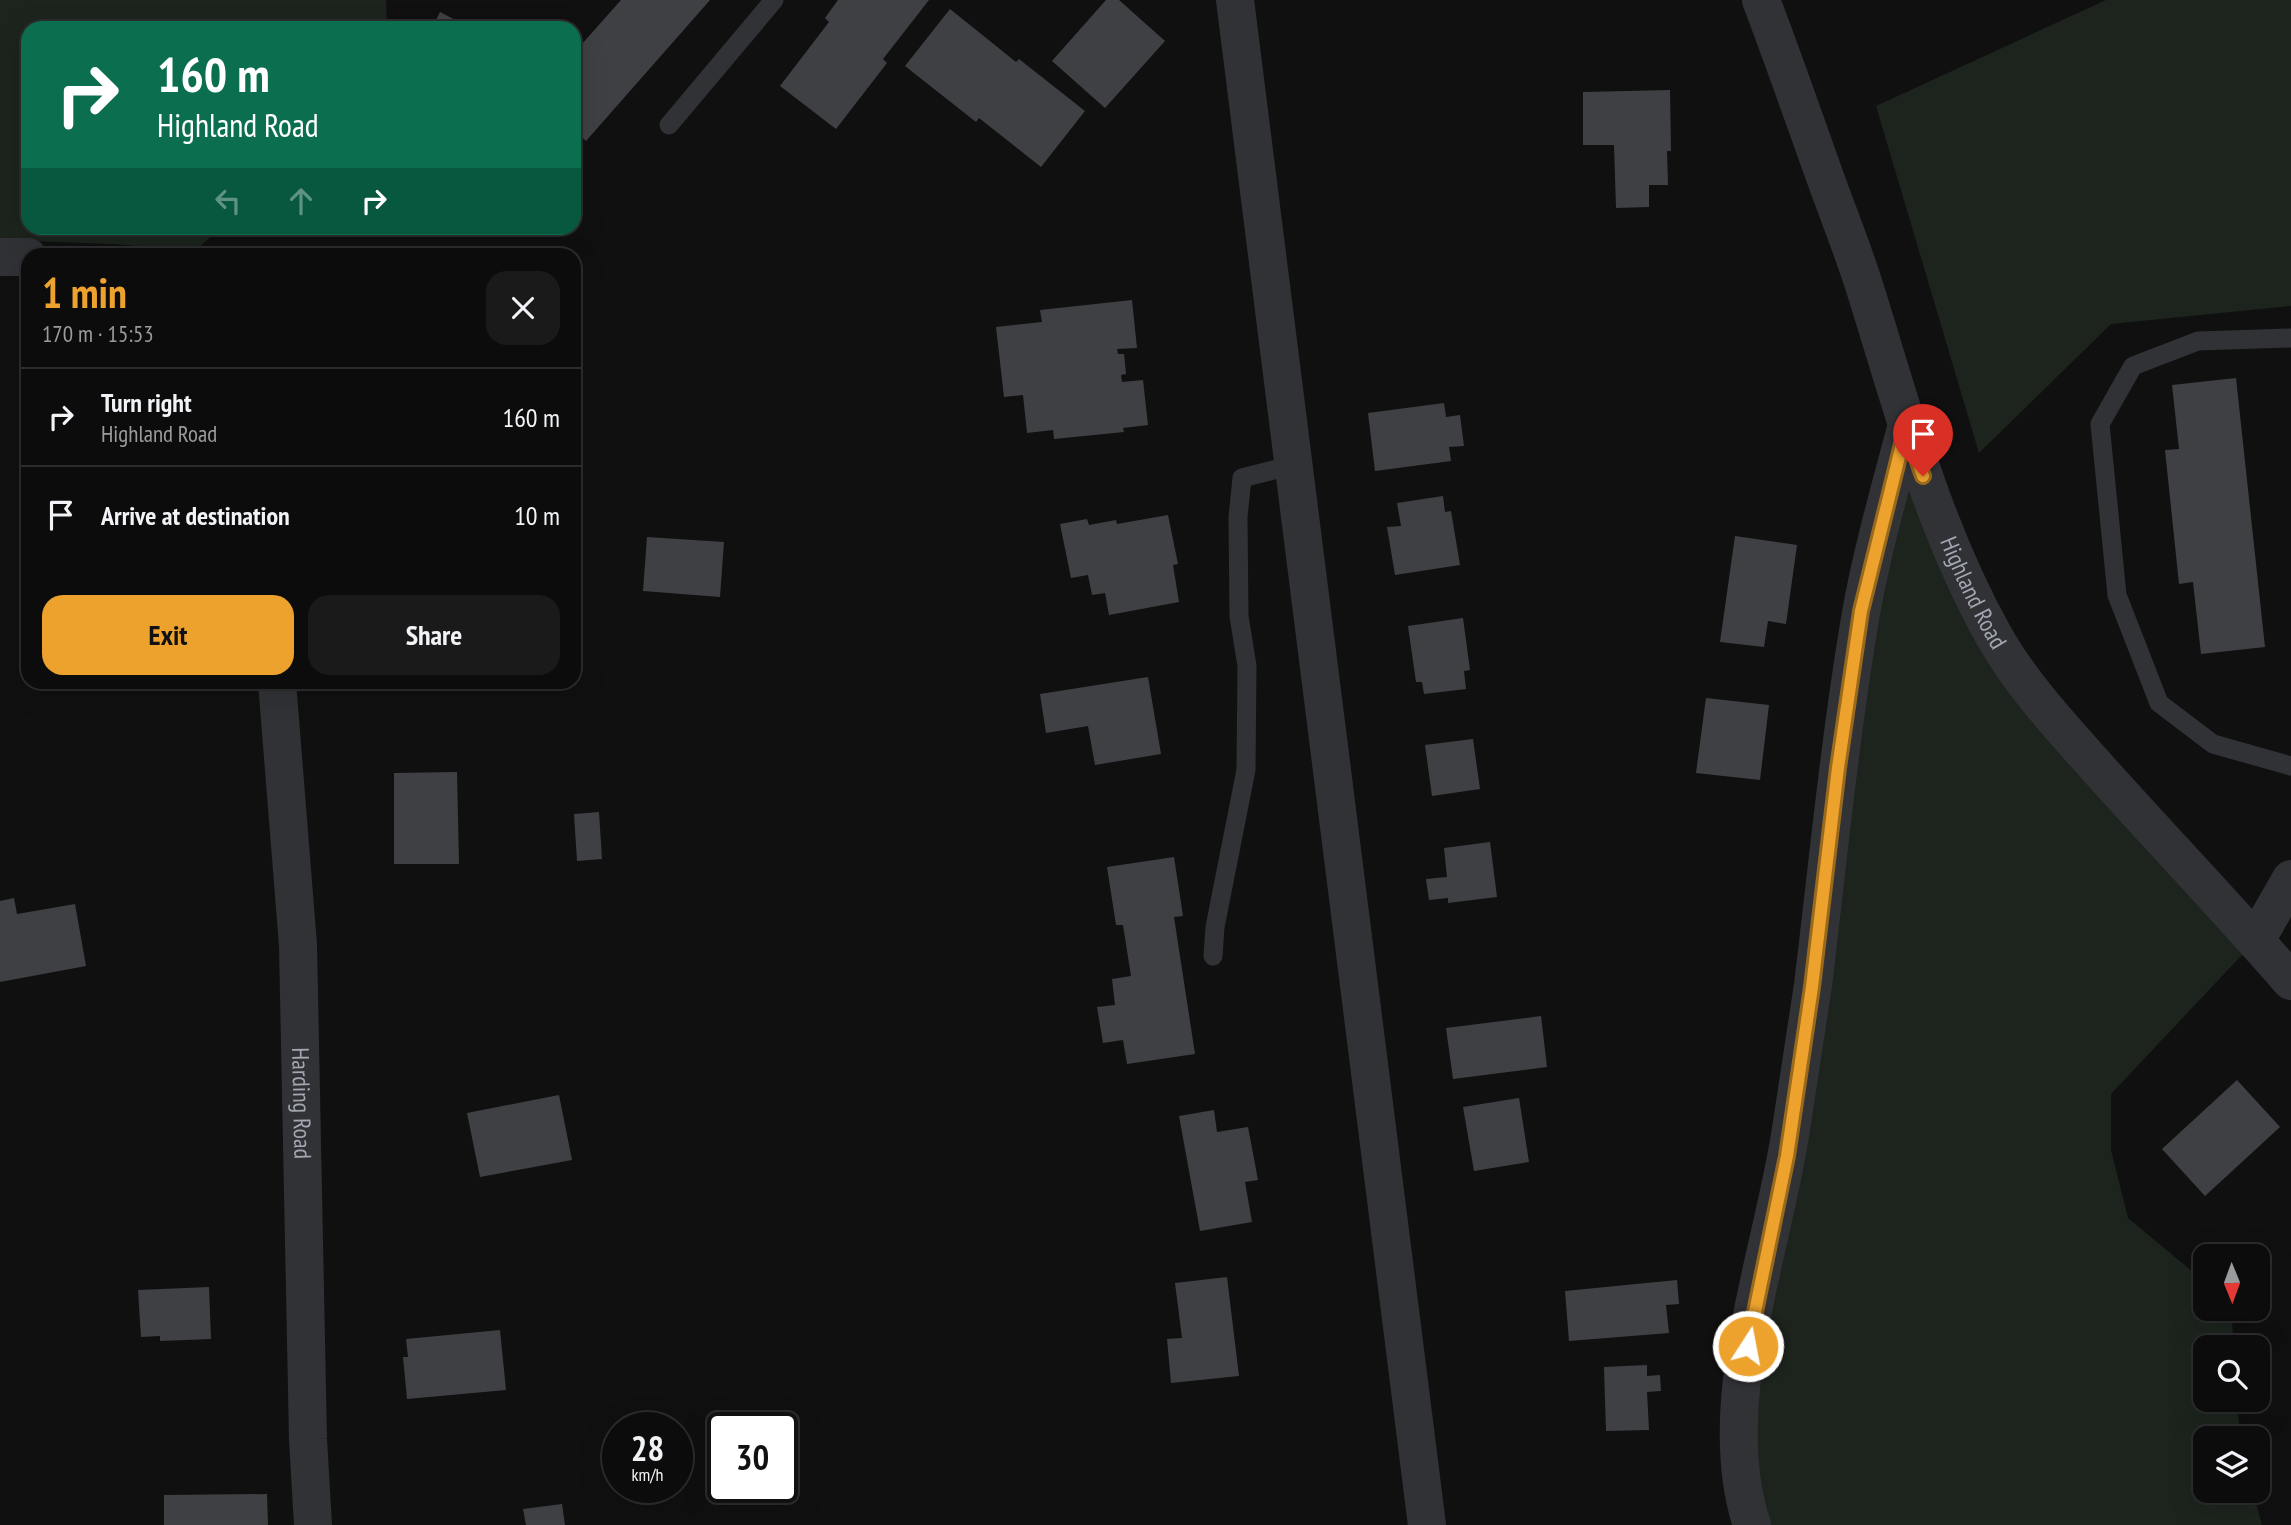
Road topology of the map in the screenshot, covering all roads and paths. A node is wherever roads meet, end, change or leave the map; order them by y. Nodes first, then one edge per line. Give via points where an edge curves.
1 (774, 0) edge
2 (1235, 0) edge
3 (1761, 0) edge
4 (669, 125) dead end
5 (0, 257) edge
6 (21, 257) edge
7 (2291, 338) edge
8 (1906, 428) junction
9 (1293, 465) junction
10 (278, 689) edge
11 (2291, 766) edge
12 (2291, 879) edge
13 (2256, 940) junction
14 (1213, 956) dead end
15 (2291, 981) edge
16 (313, 1525) edge
17 (1427, 1525) edge
18 (1752, 1525) edge

1 - 4 lane
2 - 9 street
3 - 8 street, Highland Road via 1867,292
5 - 6 street
7 - 11 lane via 2198,341 2133,366 2100,424 2117,595 2159,704 2213,744
8 - 13 street, Highland Road via 1952,549 1996,639 2071,738
8 - 18 street via 1861,611 1789,1143 1740,1388 1737,1444
9 - 14 lane via 1242,478 1239,616 1247,666 1247,770
9 - 17 street
10 - 16 street, Harding Road via 298,945
12 - 13 street
13 - 15 street, Highland Road

